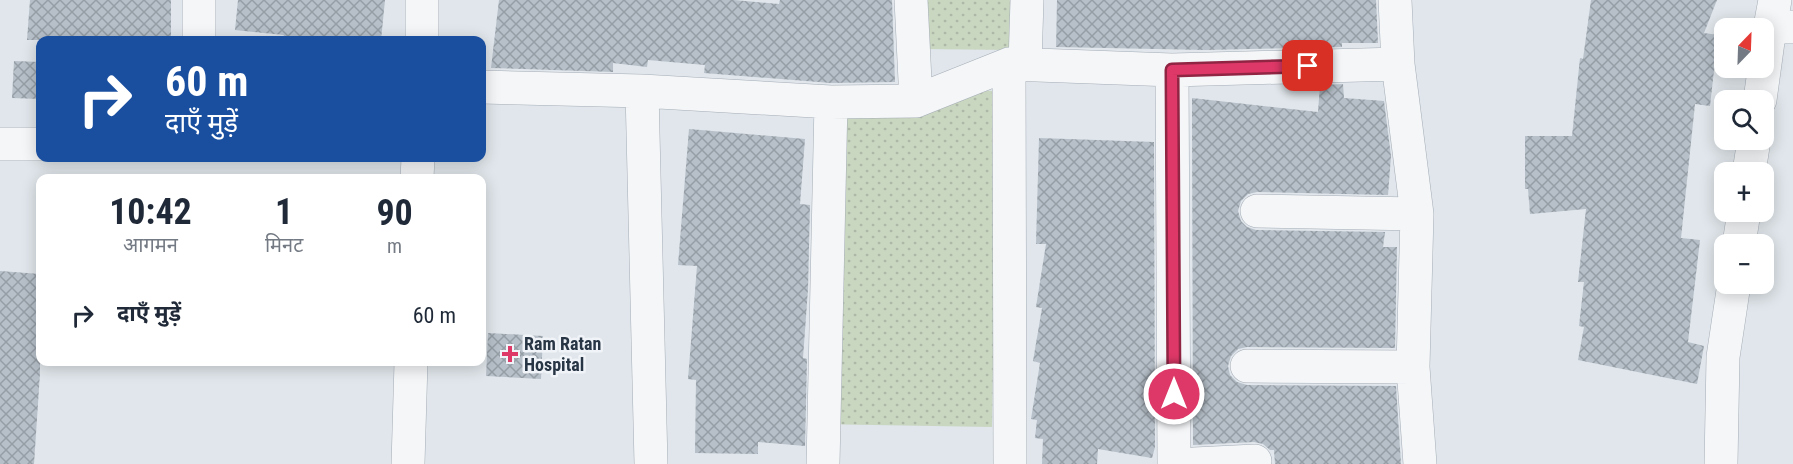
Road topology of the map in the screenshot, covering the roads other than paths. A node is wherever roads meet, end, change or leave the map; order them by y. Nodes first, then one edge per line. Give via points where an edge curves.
1 (199, 0) edge
2 (422, 0) edge
3 (911, 0) edge
4 (1027, 0) edge
5 (1395, 0) edge
6 (1780, 18) edge
7 (199, 36) edge
8 (422, 36) edge
9 (1017, 64) junction
10 (1398, 64) junction
11 (1172, 70) junction
12 (486, 87) edge
13 (1762, 90) edge
14 (642, 91) junction
15 (916, 101) junction
16 (831, 102) junction
17 (0, 144) edge
18 (36, 144) edge
19 (1257, 211) dead end
20 (1417, 214) junction
21 (1732, 294) edge
22 (411, 366) edge
23 (1247, 366) dead end
24 (1413, 367) junction
25 (1255, 460) dead end
26 (408, 464) edge
27 (651, 464) edge
28 (823, 464) edge
29 (1010, 464) edge
30 (1174, 464) edge
31 (1194, 464) edge
32 (1420, 464) edge
33 (1721, 464) edge

1 - 7 street
2 - 8 street
3 - 15 street
4 - 9 street
5 - 10 street
6 - 13 street
9 - 11 street
9 - 15 street
9 - 29 street
10 - 11 street
10 - 20 street
11 - 30 street
12 - 14 street
14 - 16 street
14 - 27 street
15 - 16 street
16 - 28 street
17 - 18 street
19 - 20 street
20 - 24 street
21 - 33 street via 1723,357
22 - 26 street
23 - 24 street
24 - 32 street
25 - 31 street

